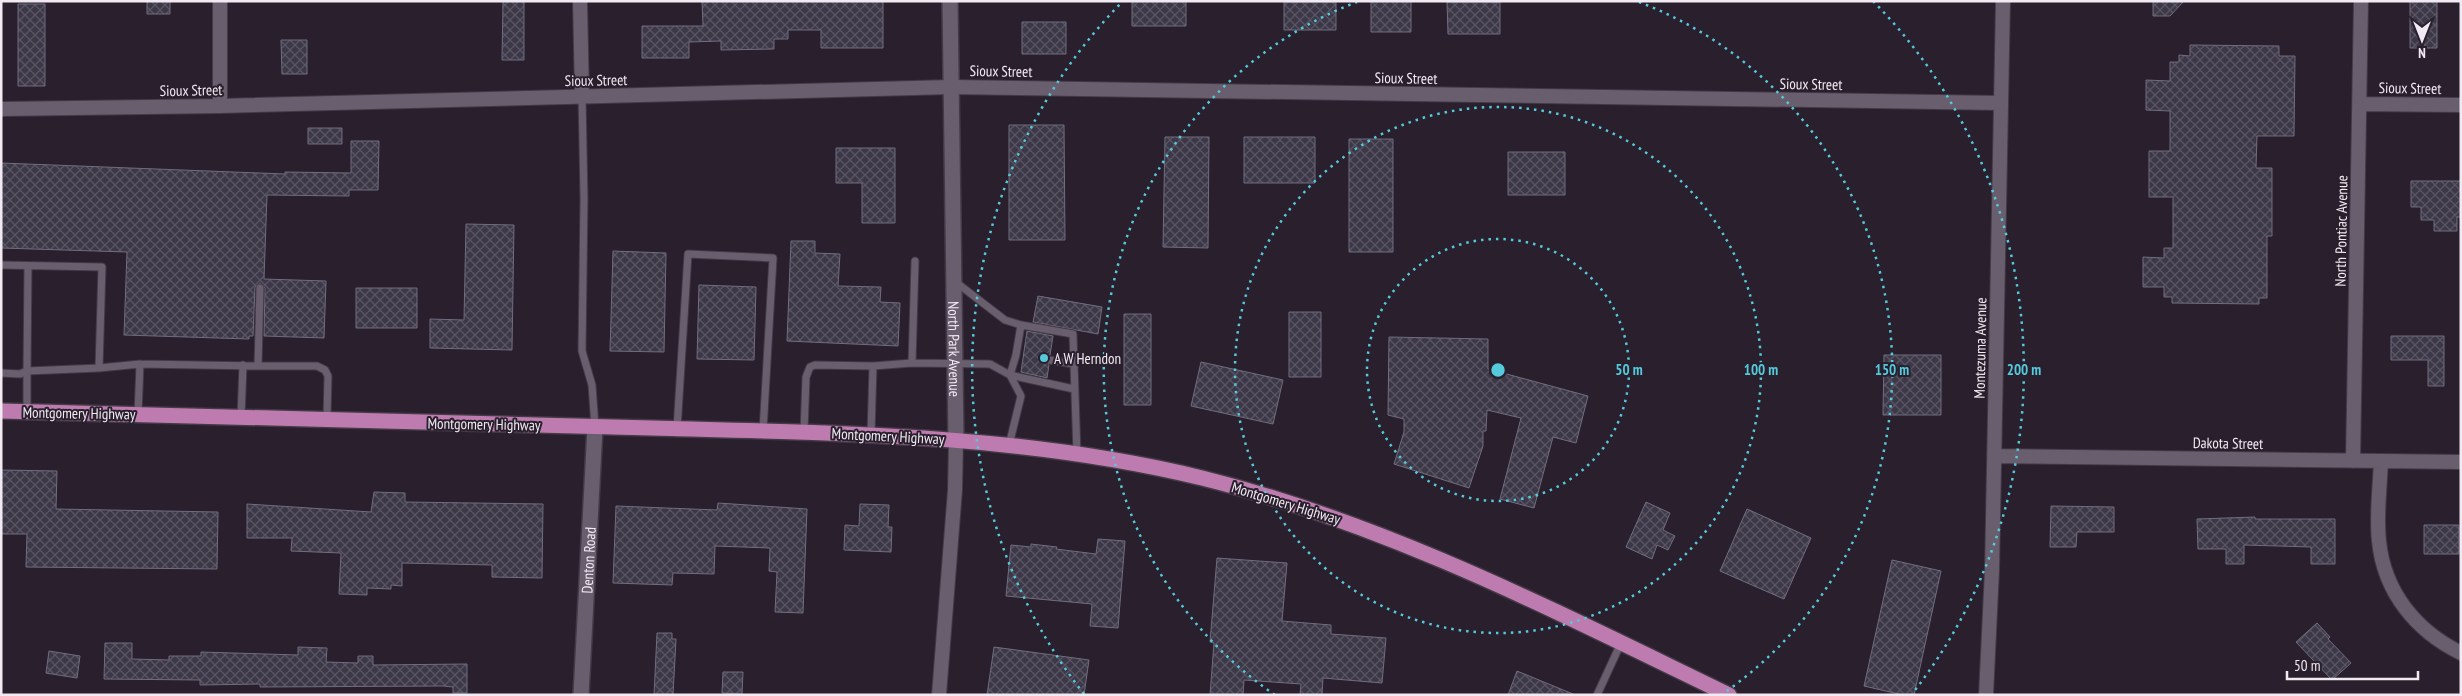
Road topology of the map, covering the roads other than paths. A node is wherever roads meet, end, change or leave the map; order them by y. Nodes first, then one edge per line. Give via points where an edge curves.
1 (220, 1) edge
2 (580, 1) edge
3 (950, 1) edge
4 (2003, 1) edge
5 (2362, 1) edge
6 (950, 87) junction
7 (582, 96) junction
8 (2001, 103) junction
9 (2360, 104) junction
10 (2461, 105) edge
11 (220, 106) junction
12 (1, 108) edge
13 (915, 261) dead end
14 (1, 266) edge
15 (28, 266) junction
16 (953, 280) junction
17 (260, 288) dead end
18 (1021, 325) junction
19 (1050, 360) dead end
20 (912, 363) junction
21 (140, 364) junction
22 (956, 364) junction
23 (1074, 364) junction
24 (243, 365) junction
25 (258, 366) junction
26 (873, 366) junction
27 (99, 368) junction
28 (27, 371) junction
29 (1, 373) edge
30 (1010, 375) junction
31 (1074, 390) junction
32 (1, 411) edge
33 (27, 412) junction
34 (138, 415) junction
35 (241, 418) junction
36 (327, 420) junction
37 (595, 426) junction
38 (677, 429) junction
39 (763, 431) junction
40 (804, 432) junction
41 (871, 434) junction
42 (956, 440) junction
43 (1009, 445) junction
44 (1077, 454) junction
45 (1994, 456) junction
46 (2353, 461) junction
47 (2381, 461) junction
48 (2461, 462) edge
49 (1621, 643) junction
50 (2461, 653) edge
51 (581, 695) edge
52 (939, 695) edge
53 (1597, 695) edge
54 (1729, 695) edge
55 (1986, 695) edge

1 - 11 street
2 - 7 street
3 - 6 street, North Park Avenue
4 - 8 street, Montezuma Avenue
5 - 9 street, North Pontiac Avenue
6 - 7 street, Sioux Street
6 - 8 street, Sioux Street
6 - 16 street, North Park Avenue
7 - 11 street, Sioux Street
7 - 37 lane via 582,351 592,385
8 - 45 street, Montezuma Avenue
9 - 10 street, Sioux Street
9 - 46 street, North Pontiac Avenue
11 - 12 street, Sioux Street
13 - 20 lane
14 - 15 lane
15 - 27 lane via 102,267
15 - 28 lane
16 - 18 lane via 1005,320
16 - 22 street, North Park Avenue
17 - 25 lane
18 - 23 lane via 1073,334
18 - 30 lane via 1020,355
19 - 23 lane
20 - 22 lane
20 - 26 lane
21 - 24 lane
21 - 27 lane
21 - 34 lane
22 - 30 lane via 990,364
22 - 42 street, North Park Avenue
23 - 31 lane
24 - 25 lane
24 - 35 lane
25 - 36 lane via 317,366 325,370 328,376
26 - 40 lane via 810,367 806,377
26 - 41 lane
27 - 28 lane
28 - 29 lane
28 - 33 lane
30 - 31 lane
30 - 43 lane via 1021,396
31 - 44 lane
32 - 33 main road, Montgomery Highway
33 - 34 main road, Montgomery Highway
34 - 35 main road, Montgomery Highway
35 - 36 main road, Montgomery Highway
36 - 37 main road, Montgomery Highway
37 - 38 main road, Montgomery Highway
37 - 51 street, Denton Road
38 - 39 main road, Montgomery Highway
38 - 39 lane via 688,254 773,258
39 - 40 main road, Montgomery Highway
40 - 41 main road, Montgomery Highway
41 - 42 main road, Montgomery Highway
42 - 43 main road, Montgomery Highway
42 - 52 street, North Park Avenue
43 - 44 main road, Montgomery Highway
44 - 49 main road, Montgomery Highway via 1200,478 1334,517 1451,564
45 - 46 street, Dakota Street
45 - 55 street, Montezuma Avenue
46 - 47 street, Dakota Street
47 - 48 street, Dakota Street
47 - 50 street via 2379,542 2386,572 2397,597 2413,620 2430,635
49 - 53 lane
49 - 54 main road, Montgomery Highway

